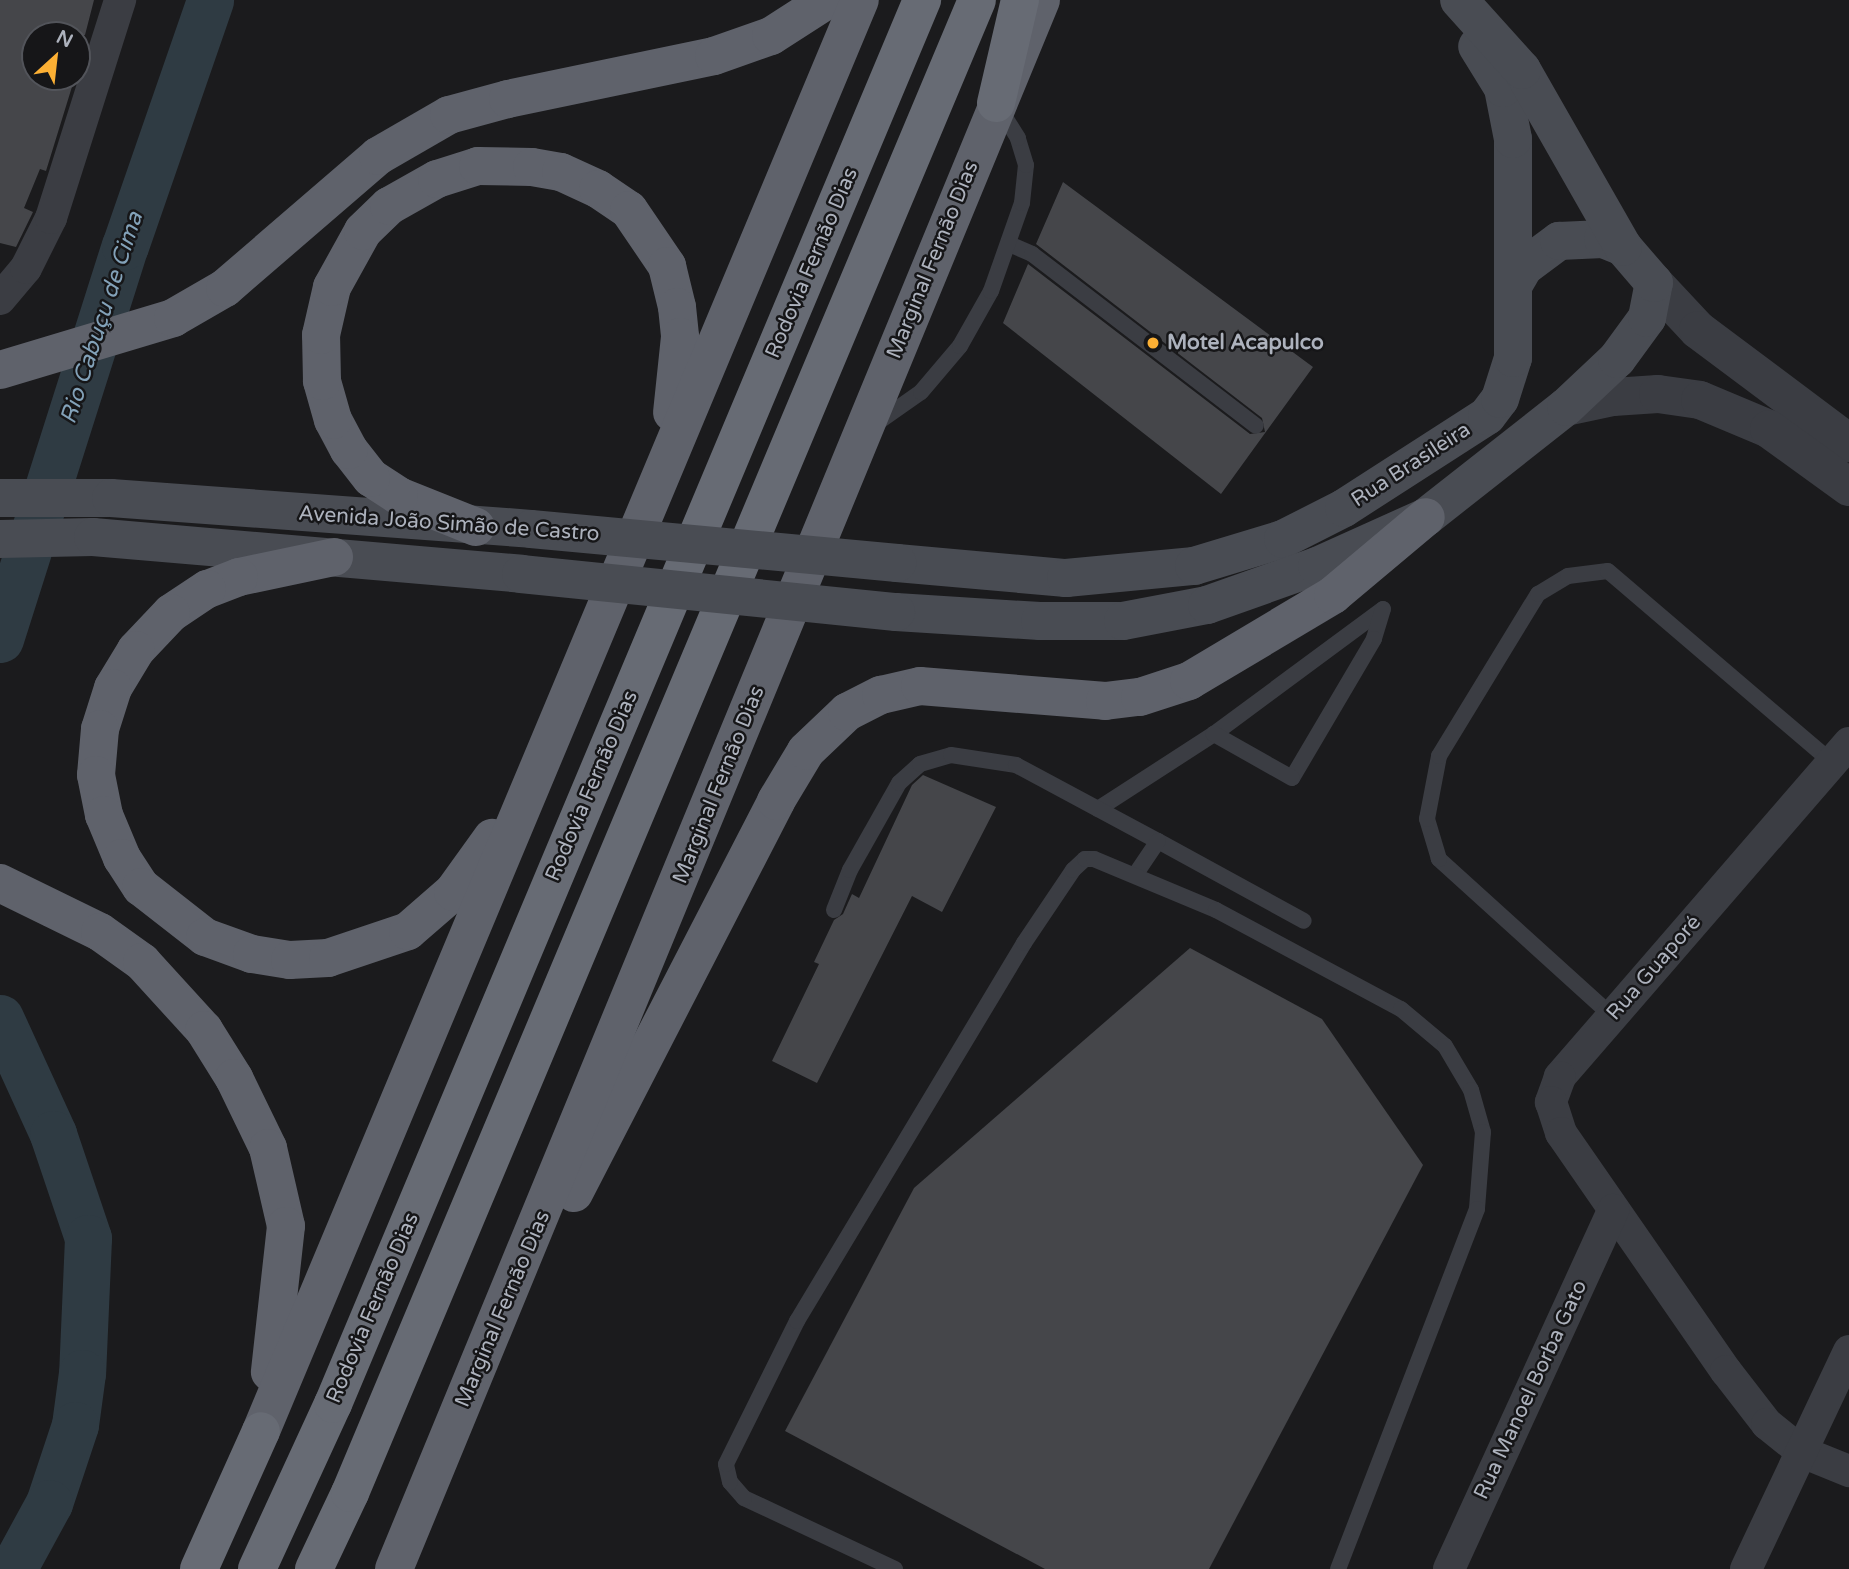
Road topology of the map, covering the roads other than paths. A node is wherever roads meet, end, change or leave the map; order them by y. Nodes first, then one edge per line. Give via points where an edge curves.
1 (120, 0) edge
2 (827, 0) edge
3 (860, 0) edge
4 (922, 0) edge
5 (977, 0) edge
6 (1020, 0) edge
7 (1041, 0) edge
8 (1432, 0) edge
9 (1458, 0) edge
10 (996, 103) junction
11 (1009, 244) junction
12 (1623, 247) junction
13 (1654, 283) junction
14 (1513, 286) junction
15 (0, 299) edge
16 (5, 369) edge
17 (1566, 407) junction
18 (1256, 426) dead end
19 (863, 433) junction
20 (1849, 443) edge
21 (666, 462) junction
22 (1849, 487) edge
23 (0, 498) edge
24 (1426, 517) junction
25 (476, 527) junction
26 (0, 539) edge
27 (334, 556) junction
28 (897, 563) joint
29 (896, 612) joint
30 (1214, 734) junction
31 (1841, 752) edge
32 (536, 776) junction
33 (1098, 809) junction
34 (1158, 841) junction
35 (1135, 875) junction
36 (13, 888) edge
37 (834, 910) dead end
38 (1304, 921) dead end
39 (1612, 1016) junction
40 (1613, 1210) junction
41 (527, 1250) junction
42 (1849, 1351) edge
43 (261, 1431) junction
44 (1802, 1452) junction
45 (1849, 1471) edge
46 (199, 1569) edge
47 (257, 1569) edge
48 (314, 1569) edge
49 (394, 1569) edge
50 (895, 1569) edge
51 (1338, 1569) edge
52 (1449, 1569) edge
53 (1746, 1569) edge

1 - 15 street via 51,218 26,268
2 - 16 highway via 771,36 714,56 449,115 378,156 225,288 173,318
3 - 21 highway
4 - 47 highway, Rodovia Fernão Dias via 333,1404
5 - 48 highway
6 - 10 highway
7 - 10 highway, Marginal Fernão Dias
8 - 14 main road, Rua Brasileira via 1474,42 1506,100 1513,139
9 - 12 main road via 1522,70
10 - 11 lane via 1018,138 1026,165 1022,203
10 - 19 highway, Marginal Fernão Dias
11 - 18 lane via 1032,254
11 - 19 lane via 991,291 960,346 921,392
12 - 13 main road
12 - 14 main road via 1603,239 1559,241 1524,267
13 - 17 main road via 1647,318 1638,335
13 - 20 street via 1698,330
14 - 28 main road, Rua Brasileira via 1509,379 1487,416 1371,492 1283,539 1194,566 1102,578 1017,577
17 - 22 street, Rua Brasileira via 1658,394 1700,400 1769,429
17 - 24 main road, Rua Brasileira
19 - 41 highway, Marginal Fernão Dias
21 - 25 highway via 678,369 677,307 667,266 629,210 561,172 532,167 478,166 437,179 389,206 363,231 343,263 321,335 322,381 338,430 372,478 399,496
21 - 32 highway
23 - 25 main road, Avenida João Simão de Castro via 111,498
24 - 29 main road, Rua Brasileira via 1317,566 1207,605 1123,621
24 - 41 highway via 1333,595 1189,681 1140,697 1105,701 920,686 881,695 847,712 806,751 776,801 694,968 556,1228
25 - 28 main road, Avenida João Simão de Castro, bridge via 531,528
26 - 27 main road, Avenida João Simão de Castro via 93,537
27 - 29 main road, Avenida João Simão de Castro, bridge
27 - 32 highway via 239,577 207,589 171,613 136,650 113,688 100,729 96,775 104,815 141,887 205,937 252,954 290,960 328,958 373,946 408,931 453,892
30 - 30 lane via 1292,778 1374,639 1383,609
30 - 33 lane
31 - 39 street, Rua Guaporé
31 - 39 lane via 1608,571 1567,576 1538,594 1439,756 1427,819 1439,859
32 - 43 highway
33 - 34 lane
33 - 37 lane via 1016,765 993,758 951,755 920,764 884,804
34 - 35 lane
34 - 38 lane
35 - 50 lane via 1094,859 1085,859 1073,870 1024,943 797,1321 726,1464 730,1482 744,1498
35 - 51 lane via 1216,910 1401,1009 1445,1046 1471,1090 1483,1132 1477,1209
36 - 43 highway via 100,932 173,992 234,1078 268,1148 286,1226 283,1285
39 - 40 street, Rua Guaporé via 1555,1084 1551,1110 1561,1133
40 - 44 street, Rua Guaporé via 1767,1424
40 - 52 street, Rua Manoel Borba Gato
41 - 49 highway, Marginal Fernão Dias
42 - 44 street
43 - 46 highway
44 - 45 street, Rua Guaporé
44 - 53 street

